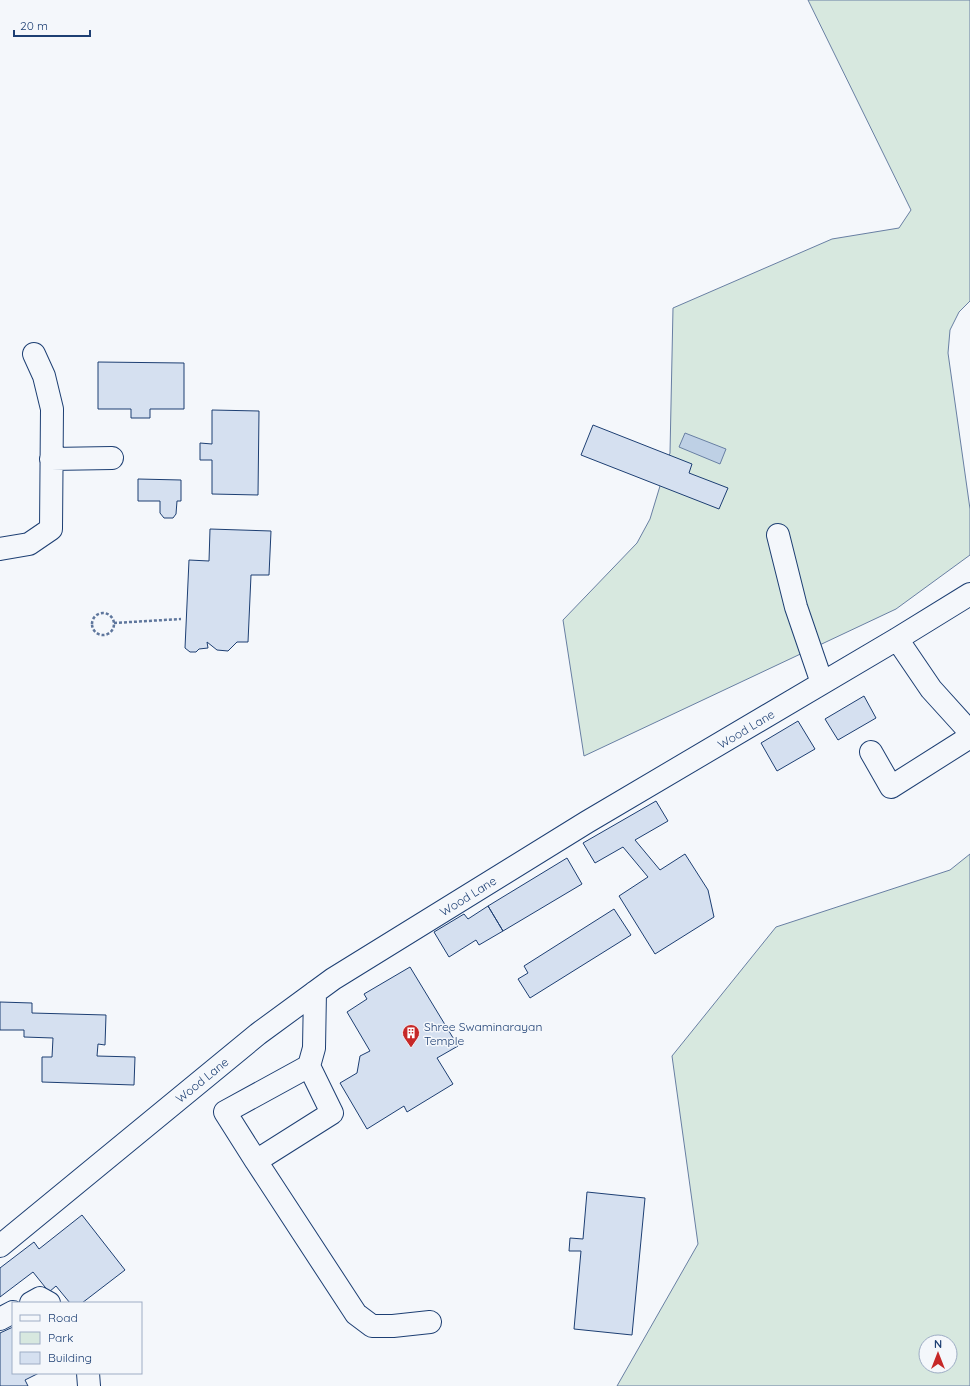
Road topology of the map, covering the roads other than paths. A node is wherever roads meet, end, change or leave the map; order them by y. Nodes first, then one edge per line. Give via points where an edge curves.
1 (34, 354) dead end
2 (112, 458) dead end
3 (52, 459) junction
4 (778, 535) dead end
5 (0, 549) edge
6 (970, 594) edge
7 (897, 639) junction
8 (822, 683) junction
9 (970, 732) edge
10 (970, 737) edge
11 (870, 752) dead end
12 (315, 992) junction
13 (309, 1066) junction
14 (256, 1161) junction
15 (0, 1246) edge
16 (33, 1302) edge
17 (47, 1302) edge
18 (12, 1313) edge
19 (0, 1319) edge
20 (430, 1322) dead end
21 (88, 1374) edge
22 (89, 1386) edge

1 - 3 street via 44,376 52,410
2 - 3 street
3 - 5 street via 51,529 28,544
4 - 8 street via 796,607
6 - 7 street, Wood Lane
7 - 8 street, Wood Lane
7 - 9 street via 932,689
8 - 12 street, Wood Lane via 587,822
10 - 11 street via 891,787
12 - 13 street via 314,1048
12 - 15 street, Wood Lane via 258,1034
13 - 14 street via 332,1113
13 - 14 street via 225,1112
14 - 20 street via 356,1314 372,1326
16 - 17 street via 40,1298
18 - 19 street
21 - 22 street

